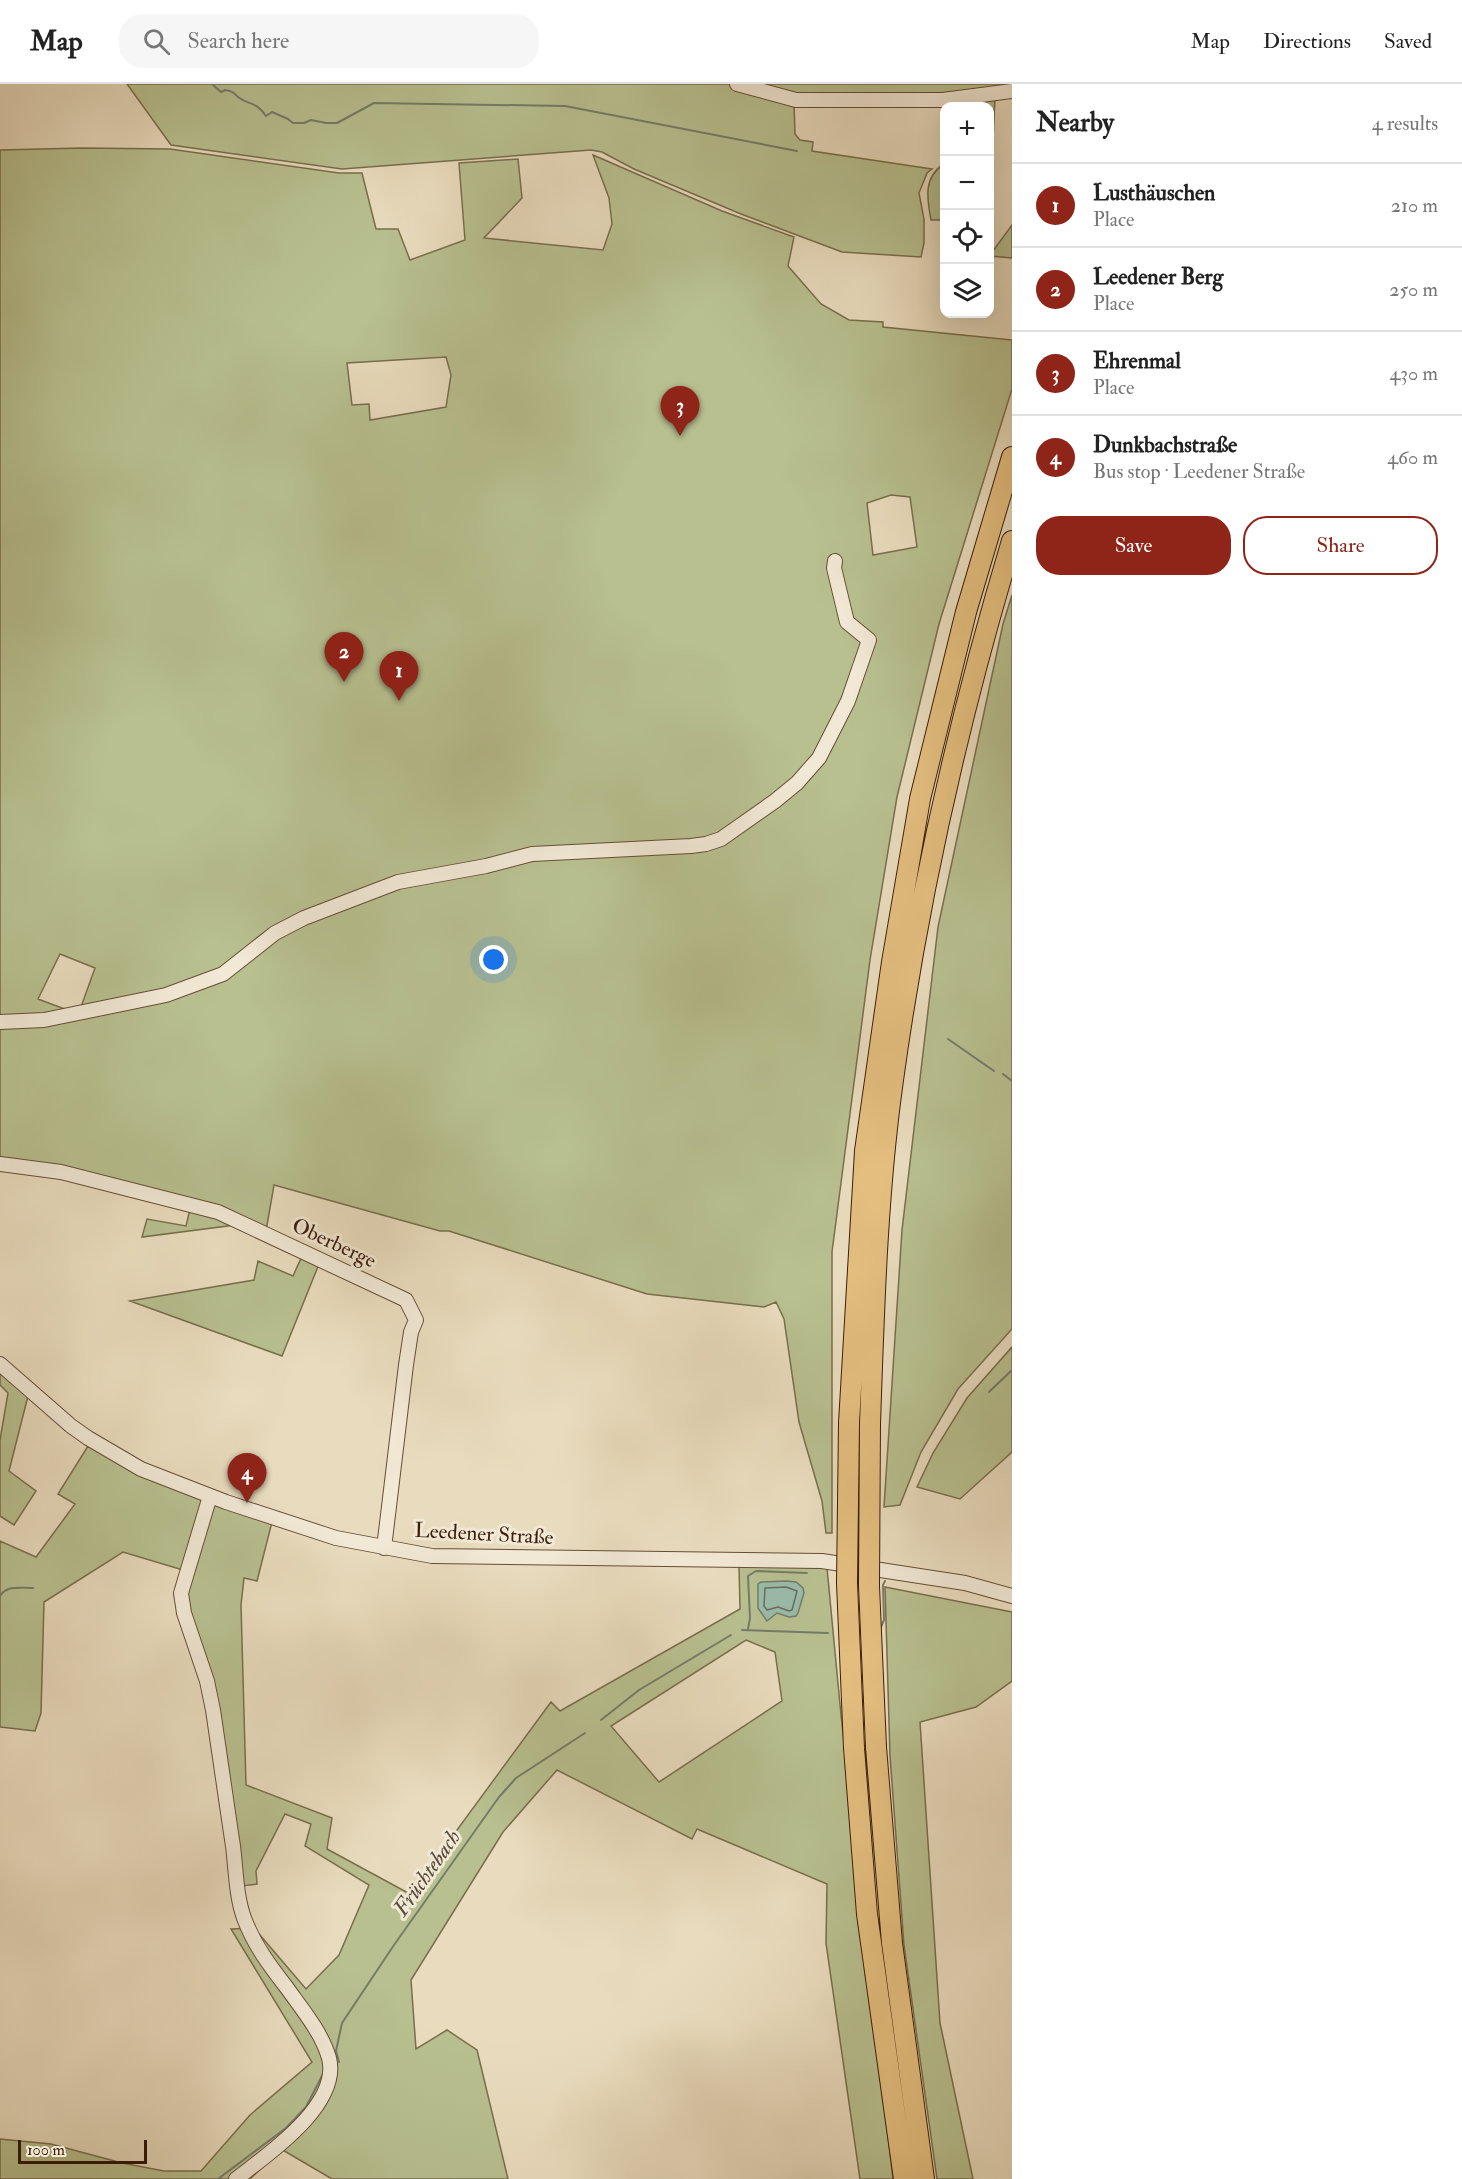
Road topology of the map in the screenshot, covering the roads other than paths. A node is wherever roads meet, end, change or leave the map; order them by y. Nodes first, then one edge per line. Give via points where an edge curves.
1 (737, 84) edge
2 (1012, 91) edge
3 (1012, 457) edge
4 (1012, 541) edge
5 (835, 561) dead end
6 (0, 1022) edge
7 (0, 1164) edge
8 (0, 1364) edge
9 (210, 1496) junction
10 (384, 1548) junction
11 (1012, 1596) edge
12 (236, 2179) edge
13 (904, 2179) edge
14 (924, 2179) edge

1 - 2 street via 796,100 943,100
3 - 13 highway, bridge via 966,612 920,799 865,1150 849,1423 847,1583 867,1914
4 - 14 highway, bridge via 944,798 896,1059 881,1192 870,1424 869,1586 876,1747 891,1943
5 - 6 street via 848,622 869,640 848,701 819,758 796,783 721,839 691,846 532,854 398,882 303,918 274,933 224,974 166,995 44,1020
7 - 10 street, Oberberge via 61,1172 218,1212 406,1300 416,1320 406,1365
8 - 9 street, Leedener Straße via 88,1438 141,1468
9 - 10 street, Leedener Straße via 336,1538
9 - 12 street via 181,1593 213,1710 240,1903 253,1940 309,2019 330,2060 324,2092 302,2124
10 - 11 street, Leedener Straße via 432,1556 822,1561 965,1583

